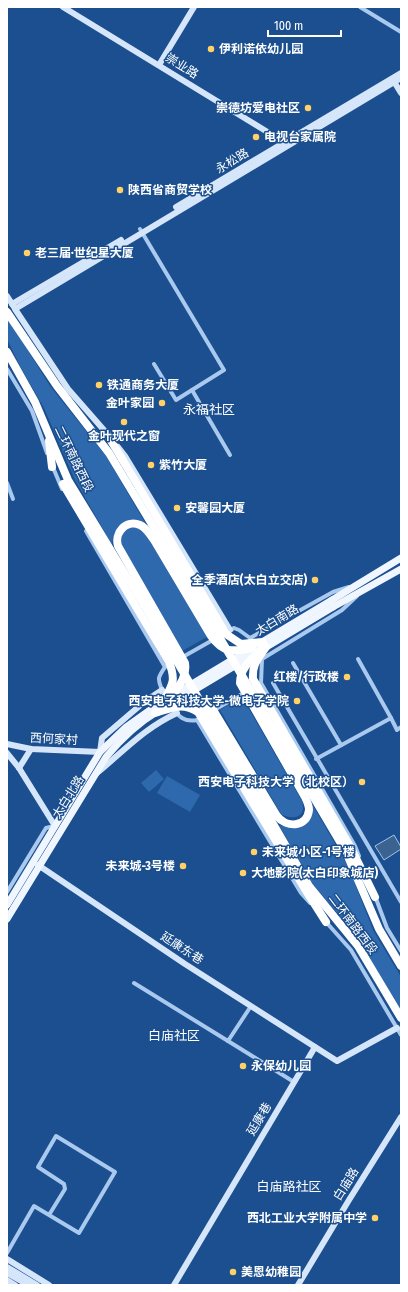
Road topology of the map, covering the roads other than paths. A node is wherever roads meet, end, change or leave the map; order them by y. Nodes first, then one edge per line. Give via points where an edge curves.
1 (63, 7) edge
2 (194, 7) edge
3 (360, 7) edge
4 (401, 32) edge
5 (159, 65) junction
6 (398, 79) edge
7 (401, 93) edge
8 (286, 143) junction
9 (141, 230) junction
10 (7, 296) edge
11 (11, 309) edge
12 (7, 352) edge
13 (154, 364) dead end
14 (7, 370) edge
15 (192, 390) junction
16 (47, 431) junction
17 (107, 434) junction
18 (230, 455) dead end
19 (52, 467) junction
20 (66, 482) junction
21 (7, 483) edge
22 (13, 499) dead end
23 (154, 540) junction
24 (167, 548) junction
25 (122, 555) junction
26 (401, 558) edge
27 (166, 561) junction
28 (401, 568) edge
29 (125, 574) junction
30 (357, 584) junction
31 (140, 585) junction
32 (361, 592) junction
33 (332, 604) junction
34 (230, 630) junction
35 (250, 638) junction
36 (263, 646) junction
37 (252, 648) junction
38 (262, 659) junction
39 (358, 659) dead end
40 (293, 663) dead end
41 (165, 667) junction
42 (261, 683) junction
43 (273, 684) dead end
44 (162, 690) junction
45 (170, 701) junction
46 (155, 713) junction
47 (177, 713) junction
48 (391, 718) junction
49 (198, 720) junction
50 (401, 727) edge
51 (7, 744) edge
52 (341, 745) junction
53 (31, 749) junction
54 (100, 752) junction
55 (7, 753) edge
56 (316, 759) junction
57 (19, 768) junction
58 (290, 771) junction
59 (93, 776) junction
60 (302, 778) junction
61 (258, 784) junction
62 (302, 791) junction
63 (261, 803) junction
64 (274, 811) junction
65 (55, 826) junction
66 (349, 850) junction
67 (38, 865) junction
68 (307, 887) junction
69 (7, 892) edge
70 (371, 898) junction
71 (401, 902) edge
72 (7, 905) edge
73 (7, 918) edge
74 (326, 922) junction
75 (401, 951) edge
76 (401, 966) edge
77 (134, 983) dead end
78 (251, 1006) junction
79 (401, 1018) edge
80 (397, 1028) junction
81 (401, 1035) edge
82 (228, 1041) junction
83 (314, 1047) junction
84 (294, 1082) junction
85 (401, 1116) edge
86 (49, 1215) junction
87 (7, 1253) edge
88 (7, 1259) edge
89 (7, 1267) edge
90 (7, 1272) edge
91 (7, 1280) edge
92 (16, 1285) edge
93 (28, 1285) edge
94 (37, 1285) edge
95 (50, 1285) edge
96 (174, 1285) edge
97 (298, 1285) edge

1 - 5 street, 崇业路
2 - 5 street
3 - 4 street
5 - 8 street, 崇业路
6 - 7 street
6 - 8 street, 永松路
8 - 9 street, 永松路
9 - 11 street, 永松路
9 - 15 street via 224,370
10 - 11 street
11 - 17 street via 68,389
11 - 24 highway via 31,349 109,453
12 - 16 highway, 二环南路西段 via 35,402
13 - 15 street via 176,400
14 - 19 street via 32,411
15 - 18 street
16 - 19 highway
16 - 20 highway
17 - 34 street via 125,456
17 - 36 highway, bridge via 226,634 241,644
19 - 41 street via 58,482
20 - 29 highway, 二环南路西段
20 - 45 highway, bridge via 169,662 174,676
21 - 22 street
23 - 24 highway
23 - 25 highway, bridge via 141,526 124,526 116,540
23 - 27 highway, bridge
24 - 27 highway
24 - 60 highway, bridge
25 - 29 highway
25 - 31 highway, bridge
26 - 30 main road, 太白南路
27 - 37 highway, bridge via 215,643 220,648 229,650
28 - 32 main road, 太白南路
29 - 31 highway
29 - 63 highway, 二环南路西段, bridge
30 - 33 main road, 太白南路
30 - 35 street via 333,592
31 - 45 highway, bridge via 185,663 184,677
32 - 33 main road, 太白南路
32 - 38 street via 342,610
33 - 36 main road, 太白南路, bridge
34 - 35 street via 239,630
34 - 41 street
35 - 38 street
36 - 37 main road, 太白南路, bridge
36 - 45 main road, 太白南路, bridge
36 - 58 highway, bridge via 240,674 240,683
36 - 66 highway, bridge via 254,664 253,679
37 - 45 main road, 太白南路, bridge
38 - 42 street
39 - 48 street
40 - 52 street
41 - 44 street via 159,678
42 - 49 street
42 - 70 street via 355,846
43 - 56 street
44 - 47 street
44 - 54 street via 102,738
45 - 46 main road, 太白北路
45 - 54 main road, 太白北路 via 126,727
45 - 61 highway, bridge via 196,698 212,708
46 - 59 main road, 太白北路 via 120,741
46 - 68 highway, bridge via 178,706 198,712
47 - 49 street via 182,718
47 - 59 street via 142,733
48 - 50 street via 398,730
48 - 52 street
49 - 74 street via 302,893
51 - 53 street, 西何家村
52 - 56 street
53 - 54 street, 西何家村
53 - 57 street
54 - 65 main road, 太白北路
55 - 57 street
56 - 71 street
57 - 65 street
58 - 60 highway
58 - 62 highway, bridge
59 - 67 main road, 太白北路
60 - 62 highway
60 - 66 highway
61 - 63 highway
61 - 64 highway, bridge
62 - 64 highway, bridge via 309,808 301,823 292,825 281,821
63 - 64 highway
63 - 68 highway
65 - 69 street via 46,828
65 - 72 main road, 太白北路
66 - 70 highway, 二环南路西段
67 - 73 main road, 太白北路
67 - 78 street, 延康东巷
68 - 74 highway
68 - 79 highway, 二环南路西段 via 358,946
70 - 75 street
70 - 76 highway, 二环南路西段 via 379,929
74 - 80 street via 351,950
77 - 82 street
78 - 82 street
78 - 83 street, 延康东巷
80 - 81 street
80 - 83 street via 337,1061
82 - 84 street
83 - 84 street, 延康巷
84 - 96 street, 延康巷
85 - 97 street, 白庙路
86 - 86 street via 79,1233 115,1172 56,1136 38,1167 64,1184 65,1189
86 - 87 street via 34,1206
88 - 95 street
89 - 94 street
90 - 93 street
91 - 92 street

